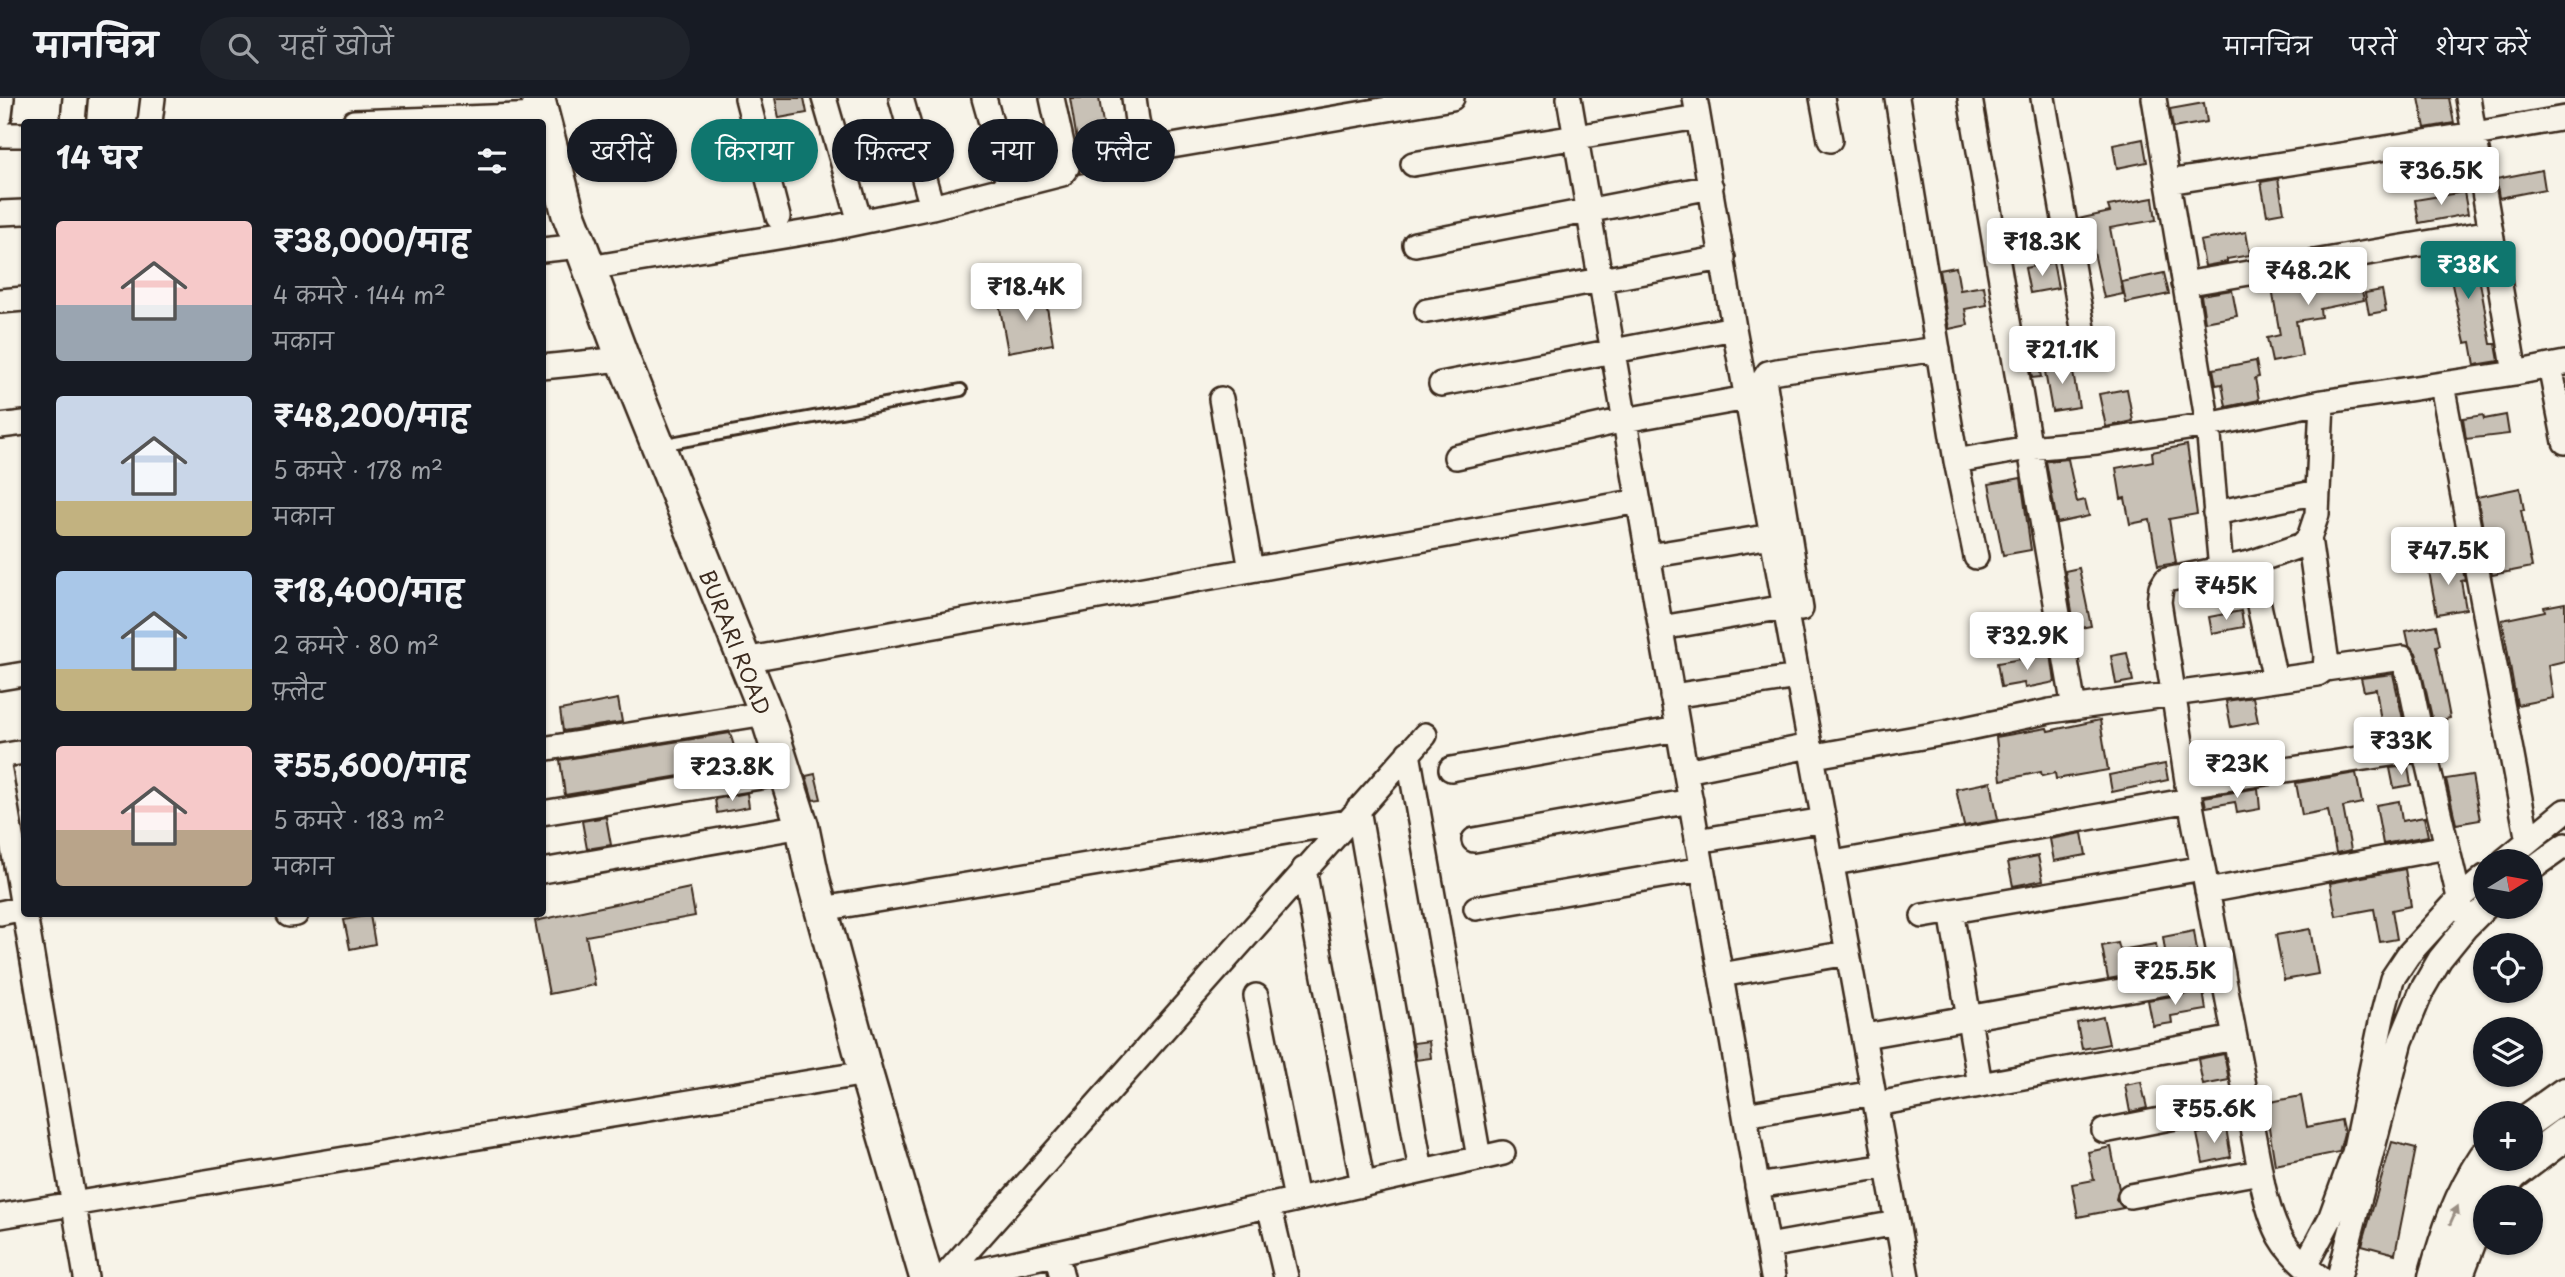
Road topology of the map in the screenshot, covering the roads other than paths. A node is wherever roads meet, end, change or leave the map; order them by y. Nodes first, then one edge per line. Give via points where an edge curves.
1 (2, 98) edge
2 (75, 98) edge
3 (153, 98) edge
4 (747, 98) edge
5 (824, 98) edge
6 (901, 98) edge
7 (984, 98) edge
8 (1052, 98) edge
9 (1134, 98) edge
10 (1569, 98) edge
11 (1822, 98) edge
12 (1897, 98) edge
13 (1970, 98) edge
14 (2043, 98) edge
15 (2154, 98) edge
16 (2468, 98) edge
17 (1438, 99) edge
18 (540, 107) edge
19 (1697, 108) edge
20 (0, 115) edge
21 (2565, 118) edge
22 (73, 119) edge
23 (150, 119) edge
24 (391, 119) edge
25 (2475, 134) junction
26 (0, 135) edge
27 (21, 135) edge
28 (1576, 136) junction
29 (1830, 140) dead end
30 (546, 146) edge
31 (1413, 164) dead end
32 (2168, 182) junction
33 (552, 186) edge
34 (1009, 186) junction
35 (1711, 187) junction
36 (932, 206) junction
37 (1588, 209) junction
38 (21, 212) edge
39 (0, 213) edge
40 (778, 217) dead end
41 (860, 222) junction
42 (2491, 232) junction
43 (1415, 244) dead end
44 (546, 251) edge
45 (585, 257) junction
46 (1723, 258) junction
47 (1601, 279) junction
48 (2184, 284) junction
49 (21, 299) edge
50 (0, 301) edge
51 (1427, 311) dead end
52 (1734, 328) junction
53 (1938, 349) junction
54 (1613, 351) junction
55 (2088, 357) dead end
56 (622, 359) junction
57 (2558, 365) edge
58 (546, 367) edge
59 (2515, 373) junction
60 (1441, 384) dead end
61 (2442, 385) junction
62 (961, 390) dead end
63 (1747, 398) junction
64 (1221, 399) dead end
65 (2322, 402) junction
66 (1625, 420) junction
67 (21, 423) edge
68 (2208, 425) junction
69 (0, 426) edge
70 (2565, 442) edge
71 (657, 445) junction
72 (2028, 448) junction
73 (1456, 457) dead end
74 (1956, 461) junction
75 (2318, 492) junction
76 (1639, 501) junction
77 (2215, 513) junction
78 (1772, 536) junction
79 (2309, 538) junction
80 (1648, 556) junction
81 (1976, 558) dead end
82 (2250, 564) junction
83 (1251, 570) junction
84 (2221, 570) junction
85 (1785, 607) junction
86 (1661, 628) junction
87 (744, 660) junction
88 (2325, 669) junction
89 (21, 674) edge
90 (1798, 677) junction
91 (0, 678) edge
92 (2275, 680) junction
93 (2172, 694) junction
94 (1672, 696) junction
95 (2074, 708) junction
96 (766, 713) junction
97 (1678, 729) junction
98 (1425, 735) dead end
99 (546, 748) edge
100 (2424, 749) junction
101 (1818, 750) junction
102 (21, 752) edge
103 (1408, 753) junction
104 (0, 756) edge
105 (1451, 769) dead end
106 (0, 771) edge
107 (1686, 771) junction
108 (785, 772) junction
109 (2188, 792) junction
110 (1691, 800) junction
111 (2565, 811) edge
112 (546, 812) edge
113 (1352, 816) junction
114 (1824, 820) junction
115 (802, 826) junction
116 (18, 832) edge
117 (1474, 840) dead end
118 (1698, 841) junction
119 (2528, 841) junction
120 (2565, 845) edge
121 (2447, 847) junction
122 (2518, 849) edge
123 (1845, 861) junction
124 (2543, 861) edge
125 (1304, 869) junction
126 (1702, 869) junction
127 (2203, 869) junction
128 (546, 870) edge
129 (21, 872) edge
130 (2473, 887) edge
131 (2207, 891) junction
132 (2459, 898) junction
133 (1476, 908) dead end
134 (822, 909) junction
135 (1951, 911) junction
136 (21, 912) edge
137 (0, 913) edge
138 (1923, 916) dead end
139 (25, 917) edge
140 (2474, 919) edge
141 (2466, 927) junction
142 (1848, 953) junction
143 (2223, 973) junction
144 (1721, 975) junction
145 (1256, 996) dead end
146 (1968, 1016) junction
147 (1876, 1034) junction
148 (2235, 1038) junction
149 (866, 1073) junction
150 (1980, 1085) junction
151 (2565, 1094) edge
152 (1881, 1098) junction
153 (2247, 1103) junction
154 (2543, 1110) edge
155 (1745, 1115) junction
156 (2104, 1131) dead end
157 (2565, 1134) edge
158 (1503, 1153) dead end
159 (1479, 1158) junction
160 (1887, 1166) junction
161 (1421, 1171) junction
162 (2476, 1171) edge
163 (2260, 1172) junction
164 (1363, 1185) junction
165 (2503, 1185) edge
166 (1757, 1186) junction
167 (2130, 1196) dead end
168 (1296, 1199) junction
169 (74, 1205) junction
170 (1269, 1205) junction
171 (0, 1216) edge
172 (1897, 1223) junction
173 (2473, 1230) edge
174 (1768, 1245) junction
175 (1056, 1253) junction
176 (2311, 1271) edge
177 (86, 1277) edge
178 (926, 1277) edge
179 (944, 1277) edge
180 (951, 1277) edge
181 (1062, 1277) edge
182 (1286, 1277) edge
183 (1773, 1277) edge
184 (1907, 1277) edge
185 (1920, 1277) edge
186 (2339, 1277) edge
187 (2435, 1277) edge
188 (2456, 1277) edge

1 - 20 street
2 - 22 street
3 - 23 street
4 - 40 street
5 - 41 street
6 - 36 street
7 - 34 street
8 - 34 street via 1067,167 1062,174
9 - 17 street via 1141,136 1153,147
10 - 28 street
11 - 29 street
12 - 53 street
13 - 72 street
14 - 55 street
15 - 32 street
16 - 25 street
18 - 24 street
19 - 28 street
19 - 35 street
21 - 25 street
25 - 32 street
25 - 42 street
26 - 27 street
28 - 31 street
28 - 37 street
30 - 33 main road, BURARI ROAD
32 - 48 street
33 - 45 main road, BURARI ROAD
34 - 36 street
35 - 37 street
35 - 46 street
36 - 41 street
37 - 43 street
37 - 47 street
38 - 39 street
41 - 45 street
42 - 48 street
42 - 59 street
44 - 45 street
45 - 56 main road, BURARI ROAD
46 - 47 street
46 - 52 street
47 - 51 street
47 - 54 street
48 - 68 street
49 - 50 street
52 - 54 street
52 - 63 street
53 - 74 street
53 - 101 street via 1777,371 1763,379
54 - 60 street
54 - 66 street
56 - 58 street
56 - 71 main road, BURARI ROAD
57 - 59 street
57 - 70 street
59 - 61 street
61 - 65 street
61 - 119 street
62 - 71 lane
63 - 66 street
63 - 78 street
64 - 83 street
65 - 68 street
65 - 75 street
66 - 73 street
66 - 76 street
67 - 69 street
68 - 72 street
68 - 77 street
71 - 87 main road, BURARI ROAD
72 - 74 street
72 - 95 street
74 - 81 street
75 - 77 street
75 - 79 street
76 - 80 street
76 - 83 street
77 - 84 street
78 - 80 street
78 - 85 street
79 - 82 street via 2302,545
79 - 88 street
80 - 86 street
82 - 84 street
82 - 92 street
83 - 87 street
84 - 93 street via 2175,577 2161,587
85 - 86 street
85 - 90 street
86 - 94 street
87 - 96 main road, BURARI ROAD
88 - 92 street via 2307,677
88 - 100 street via 2403,658
89 - 91 street
90 - 94 street
90 - 101 street
92 - 93 street
93 - 95 street
93 - 109 street
94 - 97 street
95 - 101 street
96 - 99 street
96 - 108 main road, BURARI ROAD
97 - 105 street
97 - 107 street
98 - 103 street
100 - 109 street
100 - 121 street
101 - 107 street
101 - 114 street
101 - 123 street
102 - 104 street
103 - 113 street
103 - 159 street
106 - 116 street
107 - 110 street
108 - 112 street
108 - 115 main road, BURARI ROAD
109 - 123 street
109 - 127 street
110 - 117 street
110 - 118 street
111 - 119 street
113 - 125 street
113 - 134 street
113 - 161 street
114 - 118 street
114 - 142 street
115 - 128 street
115 - 134 main road, BURARI ROAD
116 - 129 street
118 - 126 street
119 - 122 street
120 - 124 street
121 - 131 street
121 - 132 street
123 - 147 street
125 - 164 street
125 - 179 street
126 - 133 street
126 - 144 street
127 - 131 street
127 - 135 street
130 - 132 street
131 - 143 street
132 - 141 street
132 - 176 street via 2392,979 2354,1153
134 - 149 main road, BURARI ROAD
135 - 138 street
135 - 146 street
136 - 137 street
139 - 169 street
140 - 141 street
141 - 186 street via 2434,969 2401,1041
142 - 144 street
142 - 152 street
143 - 146 street
143 - 148 street
144 - 155 street
145 - 168 street
146 - 147 street
146 - 150 street
147 - 152 street
148 - 150 street
148 - 153 street
149 - 169 street
149 - 178 main road, BURARI ROAD
150 - 152 street
151 - 154 main road
152 - 155 street
152 - 160 street
152 - 185 street
153 - 156 street
153 - 163 street
155 - 166 street
157 - 165 main road
158 - 159 street
159 - 161 street
160 - 166 street
160 - 172 street
161 - 164 street
187 -> 162 main road via 2451,1222
163 - 167 street
163 - 176 street via 2276,1233
164 - 168 street
166 - 174 street
168 - 170 street
169 - 171 street
169 - 177 street
170 - 175 street
170 - 182 street
172 - 174 street
172 - 184 street
173 - 188 main road
174 - 183 street
175 - 180 street
175 - 181 street

